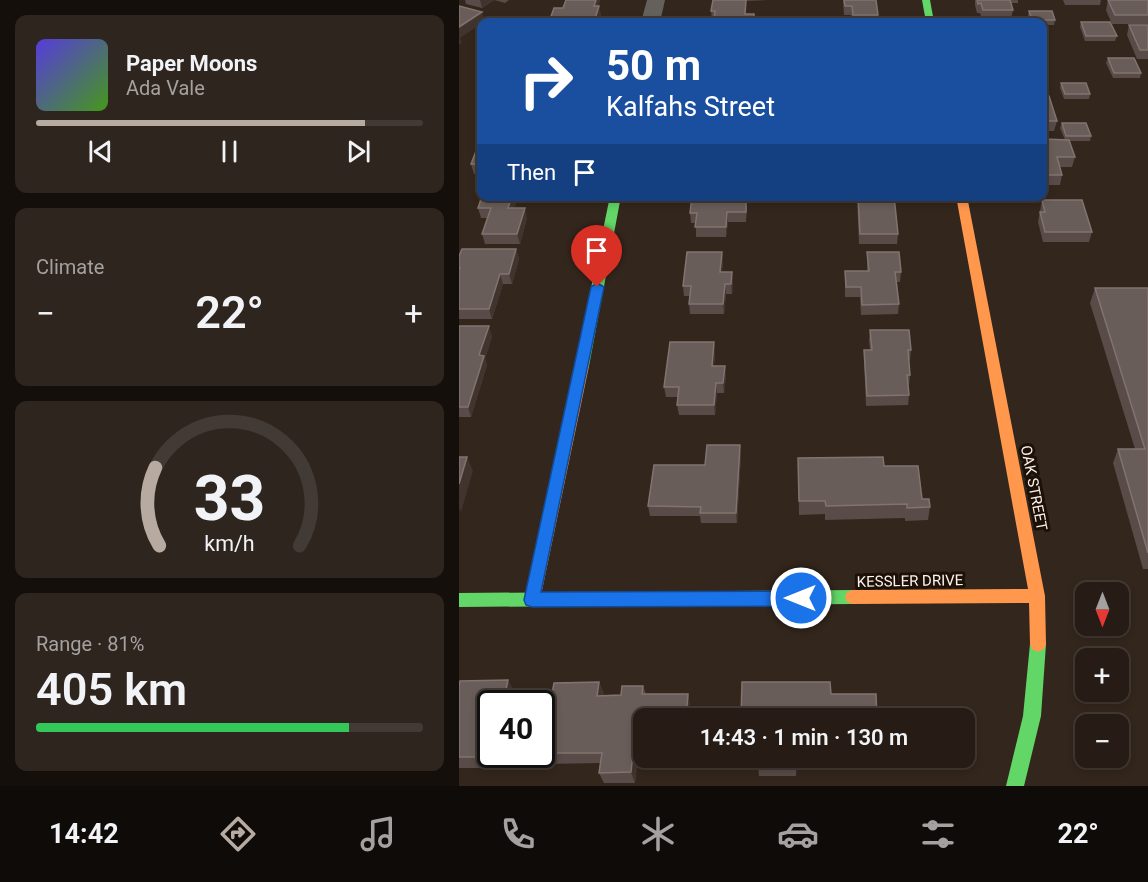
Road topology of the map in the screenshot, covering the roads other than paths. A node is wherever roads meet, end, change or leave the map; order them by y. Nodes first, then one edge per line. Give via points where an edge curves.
1 (656, 0) edge
2 (926, 0) edge
3 (652, 18) edge
4 (929, 18) edge
5 (615, 201) edge
6 (962, 201) edge
7 (1037, 596) junction
8 (459, 600) edge
9 (532, 600) junction
10 (1015, 786) edge

1 - 3 street
2 - 4 street
5 - 9 street
6 - 7 street, OAK STREET
7 - 9 street, KESSLER DRIVE
7 - 10 street, OAK STREET via 1040,633 1036,698
8 - 9 street, KESSLER DRIVE

